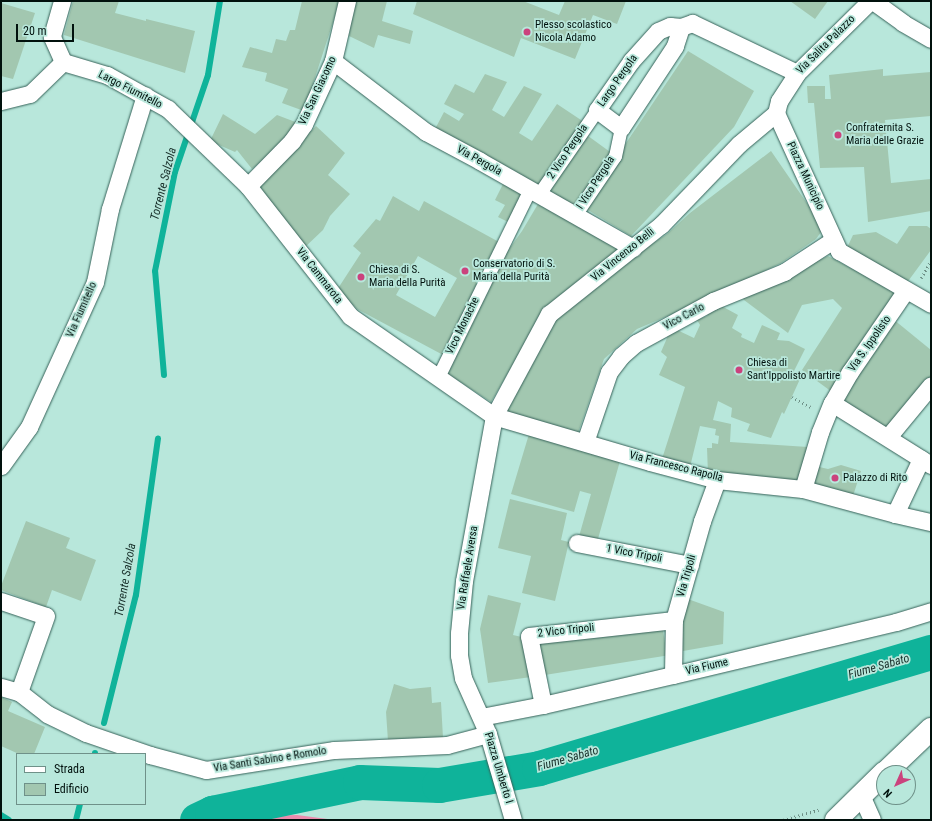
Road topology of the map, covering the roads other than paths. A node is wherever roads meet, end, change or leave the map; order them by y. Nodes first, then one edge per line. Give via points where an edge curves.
1 (62, 1) edge
2 (347, 1) edge
3 (870, 1) edge
4 (873, 1) edge
5 (681, 27) junction
6 (931, 39) edge
7 (333, 61) junction
8 (63, 62) junction
9 (797, 73) junction
10 (145, 95) junction
11 (1, 101) edge
12 (168, 109) joint
13 (598, 110) junction
14 (776, 113) junction
15 (621, 128) junction
16 (248, 186) junction
17 (535, 192) junction
18 (575, 215) junction
19 (834, 240) junction
20 (633, 248) junction
21 (906, 290) junction
22 (931, 304) edge
23 (438, 376) junction
24 (931, 385) edge
25 (829, 409) junction
26 (494, 416) junction
27 (888, 437) junction
28 (585, 442) junction
29 (926, 462) edge
30 (1, 466) edge
31 (717, 480) junction
32 (804, 489) junction
33 (895, 514) junction
34 (931, 522) edge
35 (577, 543) dead end
36 (690, 565) junction
37 (1, 601) edge
38 (931, 611) edge
39 (674, 620) junction
40 (673, 675) junction
41 (1, 687) edge
42 (19, 692) junction
43 (543, 705) junction
44 (481, 717) junction
45 (931, 730) edge
46 (489, 738) junction
47 (144, 753) edge
48 (146, 754) edge
49 (893, 765) edge
50 (876, 781) edge
51 (861, 795) junction
52 (513, 820) edge
53 (836, 820) edge
54 (872, 820) edge

1 - 8 street via 52,37
2 - 7 street, Via San Giacomo
3 - 9 street, Via Salita Palazzo
4 - 6 street
5 - 9 street, Largo Pergola via 692,24
5 - 13 street, Largo Pergola via 670,26 658,31 631,61
5 - 15 street via 675,46
7 - 16 street, Via San Giacomo via 304,124 292,141
7 - 17 street, Via Pergola via 426,132
8 - 10 street, Largo Fiumitello via 108,75
8 - 11 street via 30,94
9 - 14 street, Via Salita Palazzo via 778,100
10 - 12 street, Largo Fiumitello
10 - 30 street, Via Fiumitello via 110,209 95,282 29,427
12 - 16 street, Via Cammarota
13 - 15 street, Largo Pergola
13 - 17 street, 2 Vico Pergola
14 - 19 street, Piazza Municipio
14 - 20 street, Via Vincenzo Belli via 739,144 661,225
15 - 18 street, I Vico Pergola via 615,156
16 - 23 street, Via Cammarota via 350,316
17 - 18 street, Via Pergola
17 - 23 street, Vico Monache
18 - 20 street, Via Pergola
19 - 21 street, Piazza Municipio via 839,251
19 - 28 street, Vico Carlo via 784,272 713,301 636,343 621,356 609,372
20 - 26 street, Via Vincenzo Belli via 550,314
21 - 22 street, Piazza Municipio
21 - 25 street, Via S. Ippolisto via 850,372
23 - 26 street, Via Cammarota
24 - 27 street
25 - 27 street via 859,418
25 - 32 street, Via S. Ippolisto
26 - 28 street, Via Francesco Rapolla
26 - 44 street, Via Raffaele Aversa via 464,581 459,633 463,678
27 - 29 street
28 - 31 street, Via Francesco Rapolla
29 - 33 street
31 - 32 street, Via Francesco Rapolla
31 - 36 street, Via Tripoli
32 - 33 street, Via Francesco Rapolla
33 - 34 street, Via Francesco Rapolla
35 - 36 street, 1 Vico Tripoli
36 - 39 street, Via Tripoli
37 - 42 street via 46,616
38 - 40 street, Via Fiume via 896,622
39 - 40 street, Via Tripoli
39 - 43 street, 2 Vico Tripoli via 529,636
40 - 43 street, Via Fiume
41 - 42 street
42 - 47 street, Via Santi Sabino e Romolo via 47,714 86,733
43 - 44 street, Via Fiume
44 - 46 street, Piazza Umberto I
45 - 49 street
46 - 48 street, Via Santi Sabino e Romolo via 447,745 334,750 206,770
46 - 52 street, Piazza Umberto I
50 - 51 street
51 - 53 street
51 - 54 street

